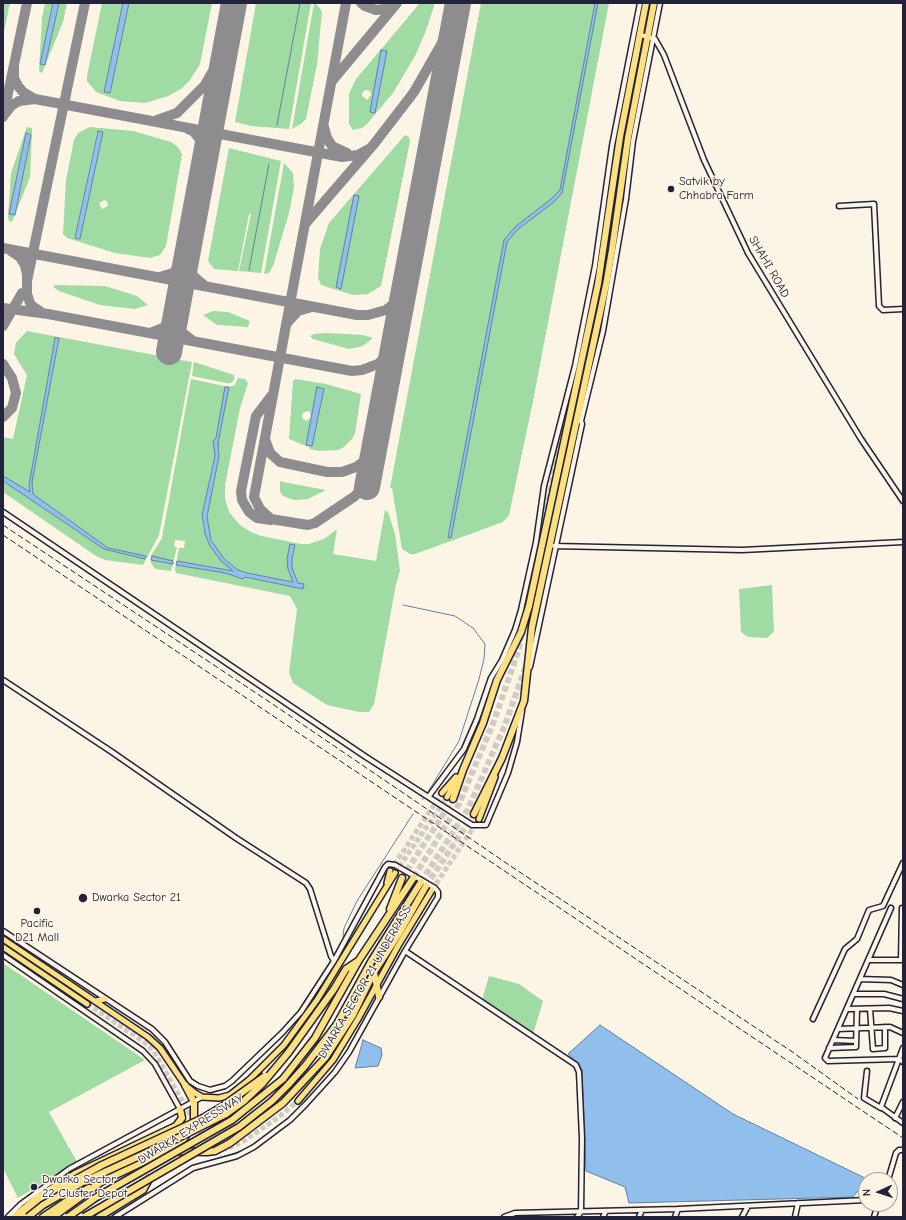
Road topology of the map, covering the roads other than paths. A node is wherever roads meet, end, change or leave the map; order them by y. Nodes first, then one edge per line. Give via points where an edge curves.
1 (640, 3) edge
2 (646, 3) edge
3 (654, 3) edge
4 (660, 3) edge
5 (641, 35) junction
6 (651, 38) junction
7 (840, 206) dead end
8 (903, 309) edge
9 (903, 501) edge
10 (3, 512) edge
11 (903, 542) edge
12 (552, 546) junction
13 (3, 680) edge
14 (524, 701) junction
15 (502, 758) junction
16 (463, 770) junction
17 (442, 792) tunnel mouth
18 (429, 796) junction
19 (450, 798) tunnel mouth
20 (474, 814) tunnel mouth
21 (480, 819) tunnel mouth
22 (903, 863) edge
23 (393, 872) tunnel mouth
24 (414, 877) tunnel mouth
25 (402, 878) tunnel mouth
26 (432, 890) tunnel mouth
27 (891, 908) dead end
28 (902, 908) dead end
29 (386, 920) junction
30 (394, 926) junction
31 (3, 931) edge
32 (400, 932) junction
33 (3, 939) edge
34 (3, 947) edge
35 (406, 951) junction
36 (339, 952) junction
37 (3, 955) edge
38 (344, 956) junction
39 (359, 960) junction
40 (372, 960) junction
41 (869, 960) junction
42 (902, 960) edge
43 (334, 961) junction
44 (374, 972) junction
45 (860, 979) junction
46 (376, 984) junction
47 (903, 985) edge
48 (854, 994) junction
49 (379, 997) junction
50 (105, 999) junction
51 (903, 999) edge
52 (96, 1001) junction
53 (87, 1004) tunnel mouth
54 (847, 1009) junction
55 (857, 1009) junction
56 (870, 1009) junction
57 (903, 1011) edge
58 (813, 1020) dead end
59 (885, 1027) junction
60 (838, 1028) junction
61 (856, 1028) junction
62 (871, 1028) junction
63 (903, 1033) edge
64 (833, 1040) junction
65 (856, 1041) junction
66 (830, 1048) junction
67 (903, 1048) edge
68 (901, 1061) edge
69 (274, 1070) junction
70 (867, 1071) dead end
71 (185, 1085) junction
72 (202, 1097) junction
73 (298, 1101) tunnel mouth
74 (194, 1102) junction
75 (903, 1102) edge
76 (881, 1108) junction
77 (180, 1109) junction
78 (895, 1118) junction
79 (903, 1123) edge
80 (178, 1127) junction
81 (184, 1136) junction
82 (903, 1150) edge
83 (166, 1151) junction
84 (890, 1172) edge
85 (149, 1179) junction
86 (101, 1182) junction
87 (858, 1200) edge
88 (798, 1203) junction
89 (748, 1206) junction
90 (678, 1209) junction
91 (642, 1210) junction
92 (606, 1211) junction
93 (581, 1212) junction
94 (8, 1217) edge
95 (14, 1217) edge
96 (21, 1217) edge
97 (28, 1217) edge
98 (43, 1217) edge
99 (53, 1217) edge
100 (68, 1217) edge
101 (84, 1217) edge
102 (99, 1217) edge
103 (115, 1217) edge
104 (504, 1217) edge
105 (577, 1217) edge
106 (603, 1217) edge
107 (639, 1217) edge
108 (675, 1217) edge
109 (742, 1217) edge
110 (795, 1217) edge

1 - 18 street via 615,132 593,273 570,385 544,486 536,542 519,617 502,660 491,678 478,719 464,749
2 - 5 highway
3 - 6 highway
4 - 6 street
5 - 6 street
5 - 16 highway via 620,137 604,248 583,359 529,606 516,643 497,680 484,723
6 - 9 street, SHAHI ROAD via 664,54 704,160 744,246 863,442
6 - 12 highway via 628,138 612,250
7 - 8 street via 874,204 879,306 883,310
10 - 18 street via 366,757
11 - 12 street via 742,550
12 - 14 highway via 532,627
13 - 43 street via 306,883
14 - 15 highway
14 - 18 street via 517,742 508,773 486,825 468,823
15 - 20 highway
15 - 21 main road
16 - 17 main road
16 - 19 highway
22 - 58 street via 883,906 869,910 857,939 845,948
23 - 38 main road via 385,890
24 - 29 highway
25 - 29 highway
26 - 46 main road, DWARKA SECTOR 21 UNDERPASS
27 - 41 street
28 - 42 street
29 - 39 highway
30 - 32 highway
30 - 32 highway, DWARKA EXPRESSWAY via 423,884
30 - 40 highway, DWARKA EXPRESSWAY
31 - 50 street
32 - 44 highway
33 - 52 main road
34 - 53 main road
35 - 36 street via 438,897 438,892 395,865 388,864
35 - 49 street
35 - 93 street via 576,1065 582,1138
36 - 38 street
36 - 43 street
37 - 77 street via 143,1051 154,1064
38 - 72 main road via 304,1020 271,1060 230,1095 219,1098
39 - 69 highway, bridge via 346,969
39 - 100 highway, DWARKA EXPRESSWAY, bridge via 315,1038 283,1079 232,1120 95,1198
40 - 44 highway
40 - 85 highway, DWARKA EXPRESSWAY, bridge via 337,1024 305,1066 272,1101 239,1127
41 - 42 street
41 - 45 street
43 - 50 street via 293,1022 232,1081 217,1089 205,1089 190,1081 152,1029
44 - 46 highway
44 - 83 highway via 353,1015 325,1058 283,1103 230,1143 215,1150
45 - 47 street via 891,980
45 - 48 street
46 - 49 highway
46 - 73 main road, DWARKA SECTOR 21 UNDERPASS via 333,1060
48 - 51 street via 884,994
48 - 54 street
49 - 103 street via 341,1063 290,1120 238,1156 193,1168
50 - 52 main road
52 - 71 main road via 160,1048
54 - 55 street
54 - 60 street
55 - 56 street
55 - 61 street
56 - 57 street via 896,1008
56 - 62 street
59 - 62 street
59 - 62 street via 886,1047 883,1049 872,1048
59 - 63 street
60 - 61 street
60 - 64 street
61 - 62 street
61 - 65 street
64 - 65 street
64 - 66 street
65 - 66 street via 855,1048
66 - 68 street via 825,1058 827,1061
67 - 68 street
68 - 76 street
69 - 80 highway, bridge via 223,1106
69 - 81 highway, bridge via 244,1101 226,1114
70 - 76 street via 864,1098
71 - 72 main road
71 - 74 highway
72 - 74 street
74 - 77 street
74 - 81 highway via 194,1123
75 - 78 street
76 - 78 street
77 - 80 highway via 182,1118
77 - 94 street via 69,1169 21,1204
78 - 79 street
80 - 81 highway
80 - 95 highway via 74,1174 38,1197
80 - 96 highway, bridge via 62,1187
81 - 83 highway
81 - 97 highway, bridge via 83,1182 43,1205
82 - 84 street via 896,1152
83 - 86 highway
85 - 101 highway, DWARKA EXPRESSWAY, bridge
85 - 102 highway via 143,1190
86 - 98 highway
86 - 99 highway
87 - 88 street
88 - 89 street
88 - 110 street
89 - 90 street
89 - 109 street
90 - 91 street
90 - 108 street
91 - 92 street
91 - 107 street
92 - 93 street
92 - 106 street
93 - 104 street via 515,1213
93 - 105 street

